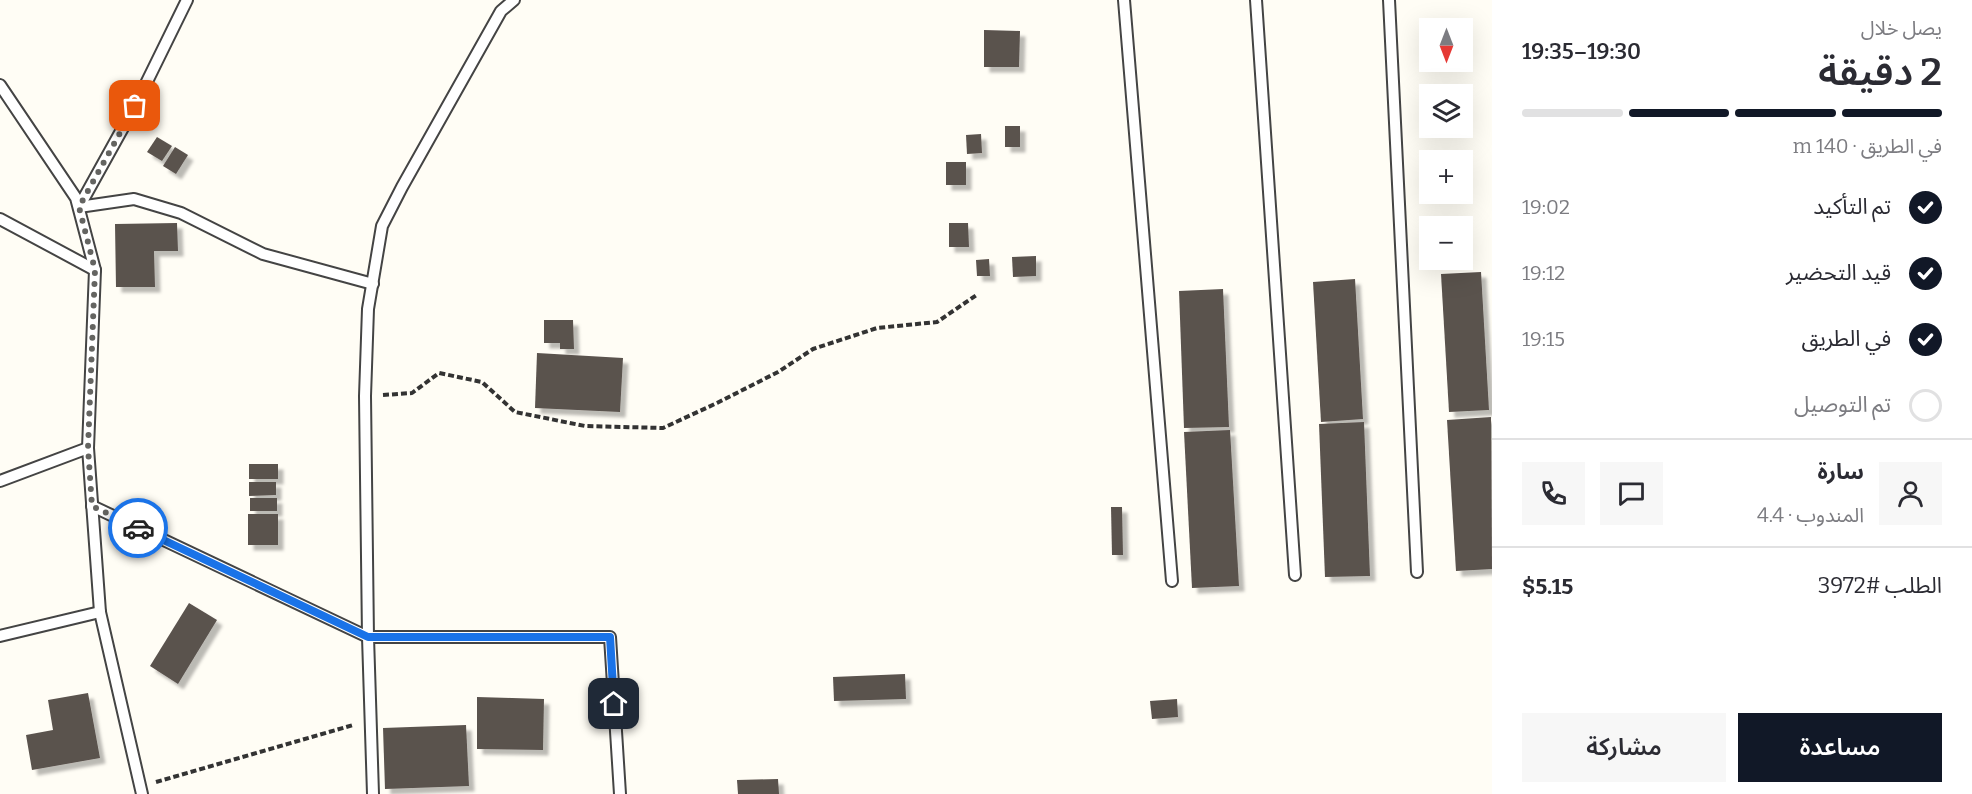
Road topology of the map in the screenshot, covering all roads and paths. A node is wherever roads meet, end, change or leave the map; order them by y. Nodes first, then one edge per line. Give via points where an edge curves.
1 (188, 0) edge
2 (514, 0) edge
3 (1124, 0) edge
4 (1256, 0) edge
5 (1389, 0) edge
6 (0, 85) edge
7 (79, 207) junction
8 (0, 219) edge
9 (95, 270) junction
10 (373, 284) junction
11 (978, 294) dead end
12 (365, 396) junction
13 (88, 448) junction
14 (0, 481) edge
15 (92, 506) junction
16 (1417, 572) dead end
17 (1296, 575) dead end
18 (1172, 581) dead end
19 (100, 612) junction
20 (0, 636) edge
21 (368, 637) junction
22 (370, 720) junction
23 (142, 790) edge
24 (373, 794) edge
25 (620, 794) edge

1 - 7 lane
2 - 10 lane via 501,11 382,226
3 - 18 lane
4 - 17 lane
5 - 16 lane
6 - 7 lane
7 - 9 lane
7 - 10 lane via 134,199 181,213 263,254
8 - 9 lane
9 - 13 lane
10 - 12 lane via 368,309
11 - 12 path via 937,322 877,328 813,349 778,372 663,428 585,426 515,412 482,382 439,373 412,393
12 - 21 lane
13 - 14 lane
13 - 15 lane
15 - 19 lane
15 - 21 lane
19 - 20 lane
19 - 23 lane
21 - 22 lane
21 - 25 lane via 610,637
22 - 23 path
22 - 24 lane

